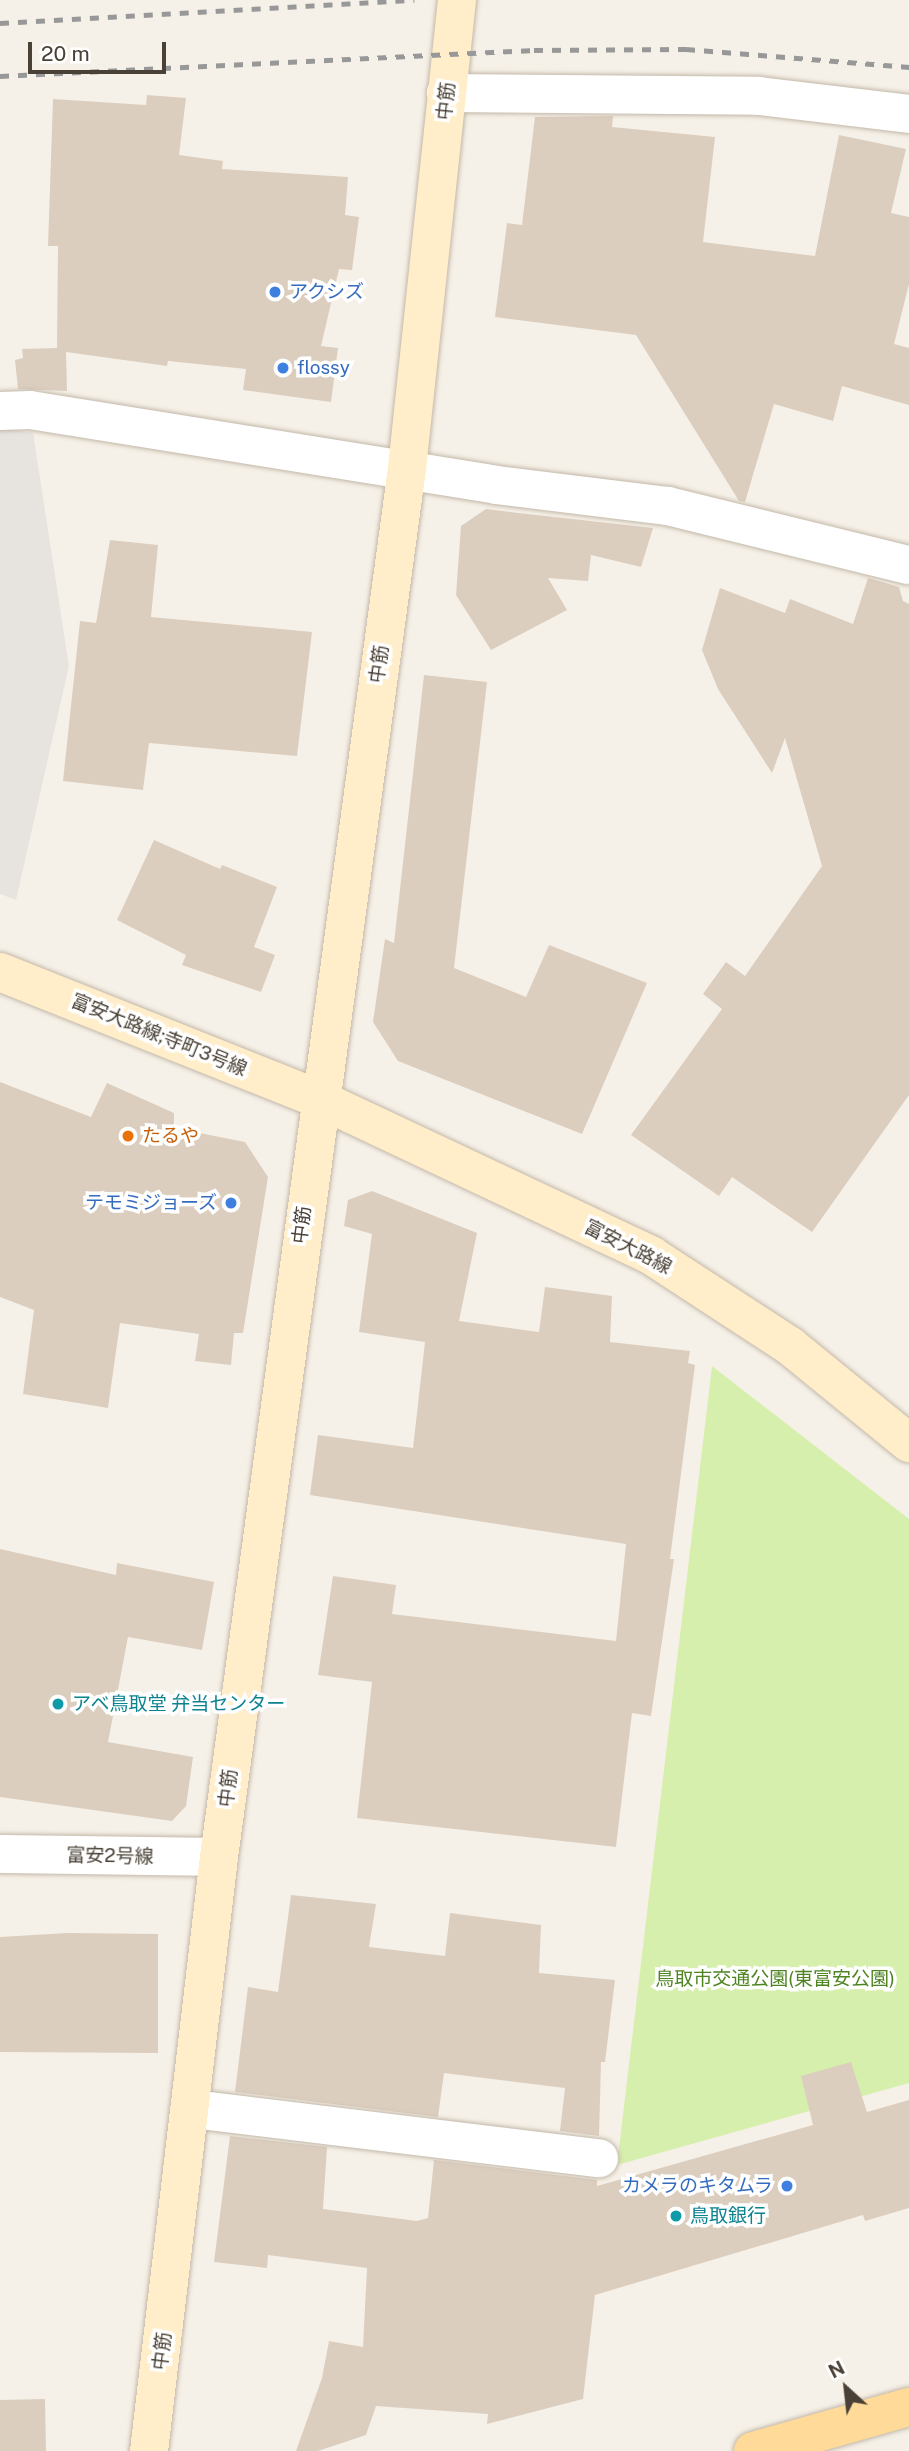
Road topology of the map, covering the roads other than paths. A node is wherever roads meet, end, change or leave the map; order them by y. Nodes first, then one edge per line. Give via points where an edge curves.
1 (457, 0) edge
2 (446, 93) junction
3 (909, 114) edge
4 (0, 411) edge
5 (407, 468) junction
6 (909, 565) edge
7 (0, 972) edge
8 (319, 1098) junction
9 (909, 1443) edge
10 (0, 1854) edge
11 (219, 1857) junction
12 (192, 2109) junction
13 (600, 2158) dead end
14 (909, 2407) edge
15 (804, 2444) edge
16 (149, 2451) edge
17 (752, 2451) edge

1 - 2 street, 中筋
2 - 3 street via 759,96
2 - 5 street, 中筋
4 - 5 street via 30,410
5 - 6 street via 496,485 668,506
5 - 8 street, 中筋
7 - 8 street, 富安大路線;寺町3号線
8 - 9 street, 富安大路線 via 652,1255 790,1346
8 - 11 street, 中筋
10 - 11 street, 富安2号線
11 - 12 street, 中筋
12 - 13 street
12 - 16 street, 中筋
14 - 15 main road
15 - 17 main road

